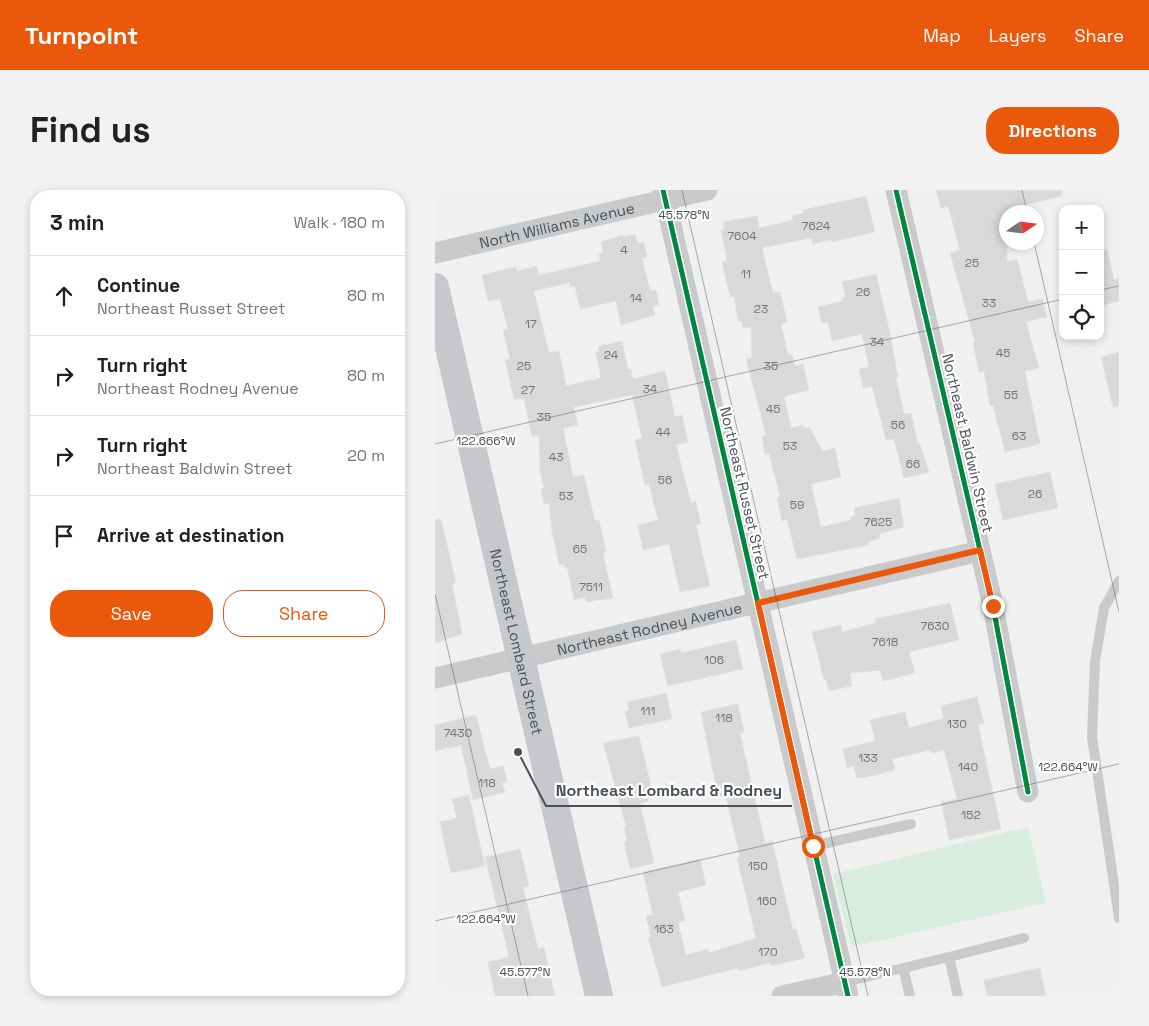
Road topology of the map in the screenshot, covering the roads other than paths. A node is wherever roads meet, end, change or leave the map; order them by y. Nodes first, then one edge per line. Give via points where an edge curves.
1 (707, 190) edge
2 (896, 190) edge
3 (664, 195) edge
4 (435, 253) edge
5 (435, 287) edge
6 (980, 550) junction
7 (1119, 581) edge
8 (758, 603) junction
9 (520, 658) junction
10 (435, 678) edge
11 (1028, 792) dead end
12 (911, 824) dead end
13 (813, 846) junction
14 (1119, 918) edge
15 (1024, 938) dead end
16 (949, 957) junction
17 (903, 968) junction
18 (846, 989) edge
19 (599, 996) edge
20 (782, 996) edge
21 (910, 996) edge
22 (958, 996) edge

1 - 3 street, North Williams Avenue
2 - 6 street, Northeast Baldwin Street
3 - 4 street, North Williams Avenue
3 - 8 street, Northeast Russet Street
5 - 9 main road, Northeast Lombard Street
6 - 8 street, Northeast Rodney Avenue
6 - 11 street, Northeast Baldwin Street
7 - 14 lane via 1104,608 1095,661 1092,736
8 - 9 street, Northeast Rodney Avenue
8 - 13 street, Northeast Russet Street
9 - 10 street, Northeast Rodney Avenue
9 - 19 main road, Northeast Lombard Street
12 - 13 lane
13 - 18 street, Northeast Russet Street
15 - 16 lane
16 - 17 lane
16 - 22 lane
17 - 18 lane
17 - 21 lane
18 - 20 street

